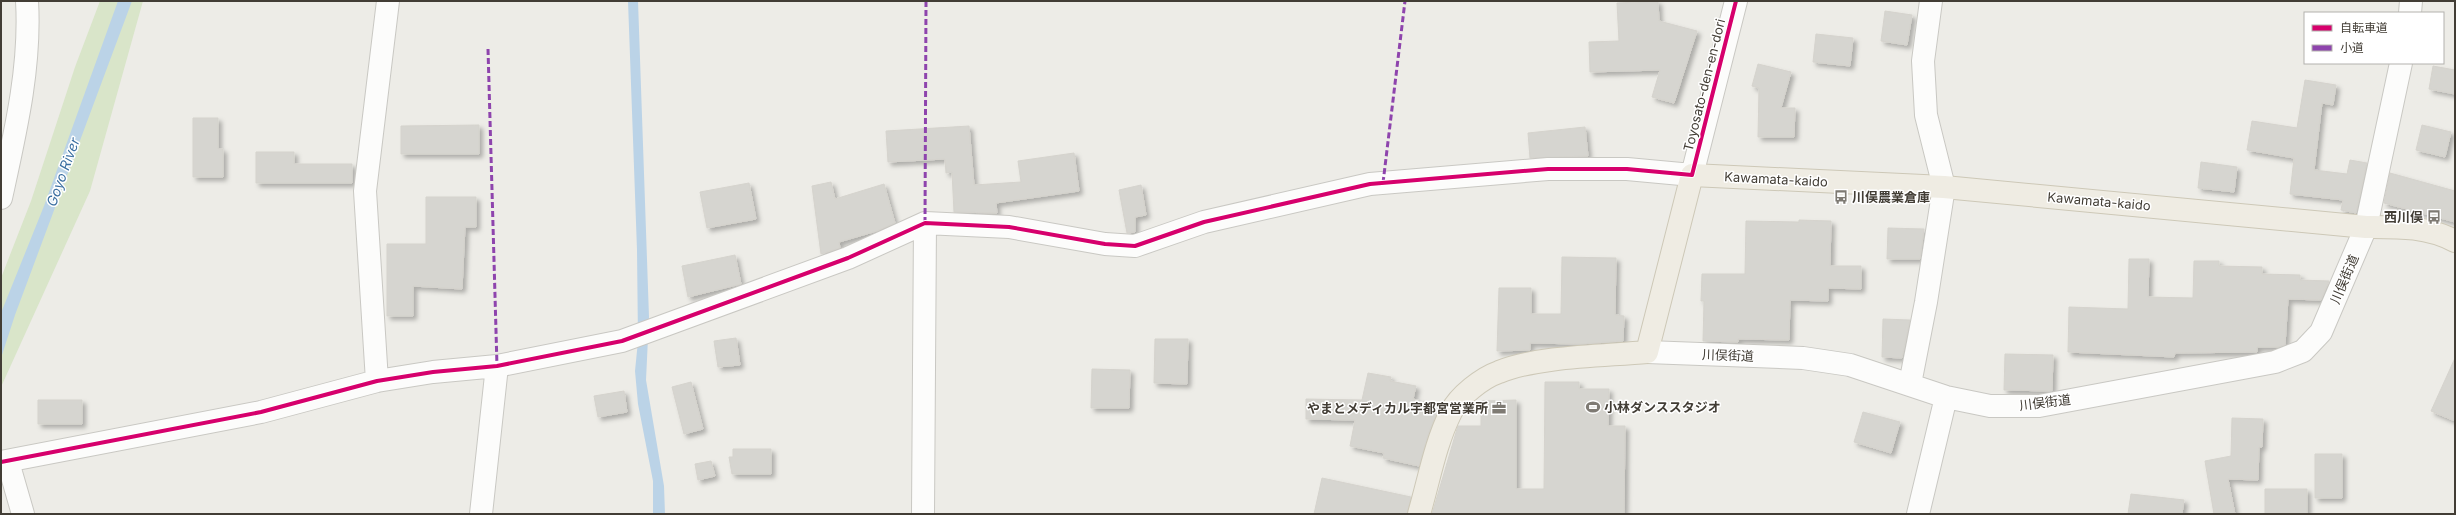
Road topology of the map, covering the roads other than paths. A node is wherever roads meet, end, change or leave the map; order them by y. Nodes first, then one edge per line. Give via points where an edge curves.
1 (27, 1) edge
2 (388, 1) edge
3 (1736, 1) edge
4 (1931, 1) edge
5 (2412, 1) edge
6 (2410, 12) edge
7 (2401, 64) edge
8 (1692, 174) junction
9 (1944, 187) junction
10 (1, 198) edge
11 (925, 223) junction
12 (2366, 227) junction
13 (2455, 241) edge
14 (1647, 352) junction
15 (497, 366) junction
16 (377, 381) junction
17 (1910, 384) junction
18 (1946, 397) junction
19 (5, 462) edge
20 (23, 514) edge
21 (482, 514) edge
22 (923, 514) edge
23 (1419, 514) edge
24 (1918, 514) edge

1 - 10 street via 28,23 20,109
2 - 16 street via 365,191
3 - 8 street, Toyosato-den-en-dori
4 - 9 street via 1923,61 1926,115
5 - 6 street
7 - 12 street, 川俣街道
8 - 9 main road, Kawamata-kaido
8 - 11 street via 1627,169 1548,169 1370,184 1204,222 1135,246 1106,244 1009,227
8 - 14 main road
9 - 12 main road, Kawamata-kaido
9 - 17 street
11 - 15 street via 848,258 622,341
11 - 22 street
12 - 13 main road, Kawamata-kaido via 2422,228
12 - 18 street, 川俣街道 via 2321,332 2303,351 2275,362 2039,406 1990,406
14 - 17 street, 川俣街道 via 1803,358 1850,365
14 - 23 main road via 1531,364 1499,372 1472,388 1451,411 1438,444
15 - 16 street
15 - 21 street
16 - 19 street via 261,412
17 - 18 street, 川俣街道
18 - 24 street
19 - 20 street

